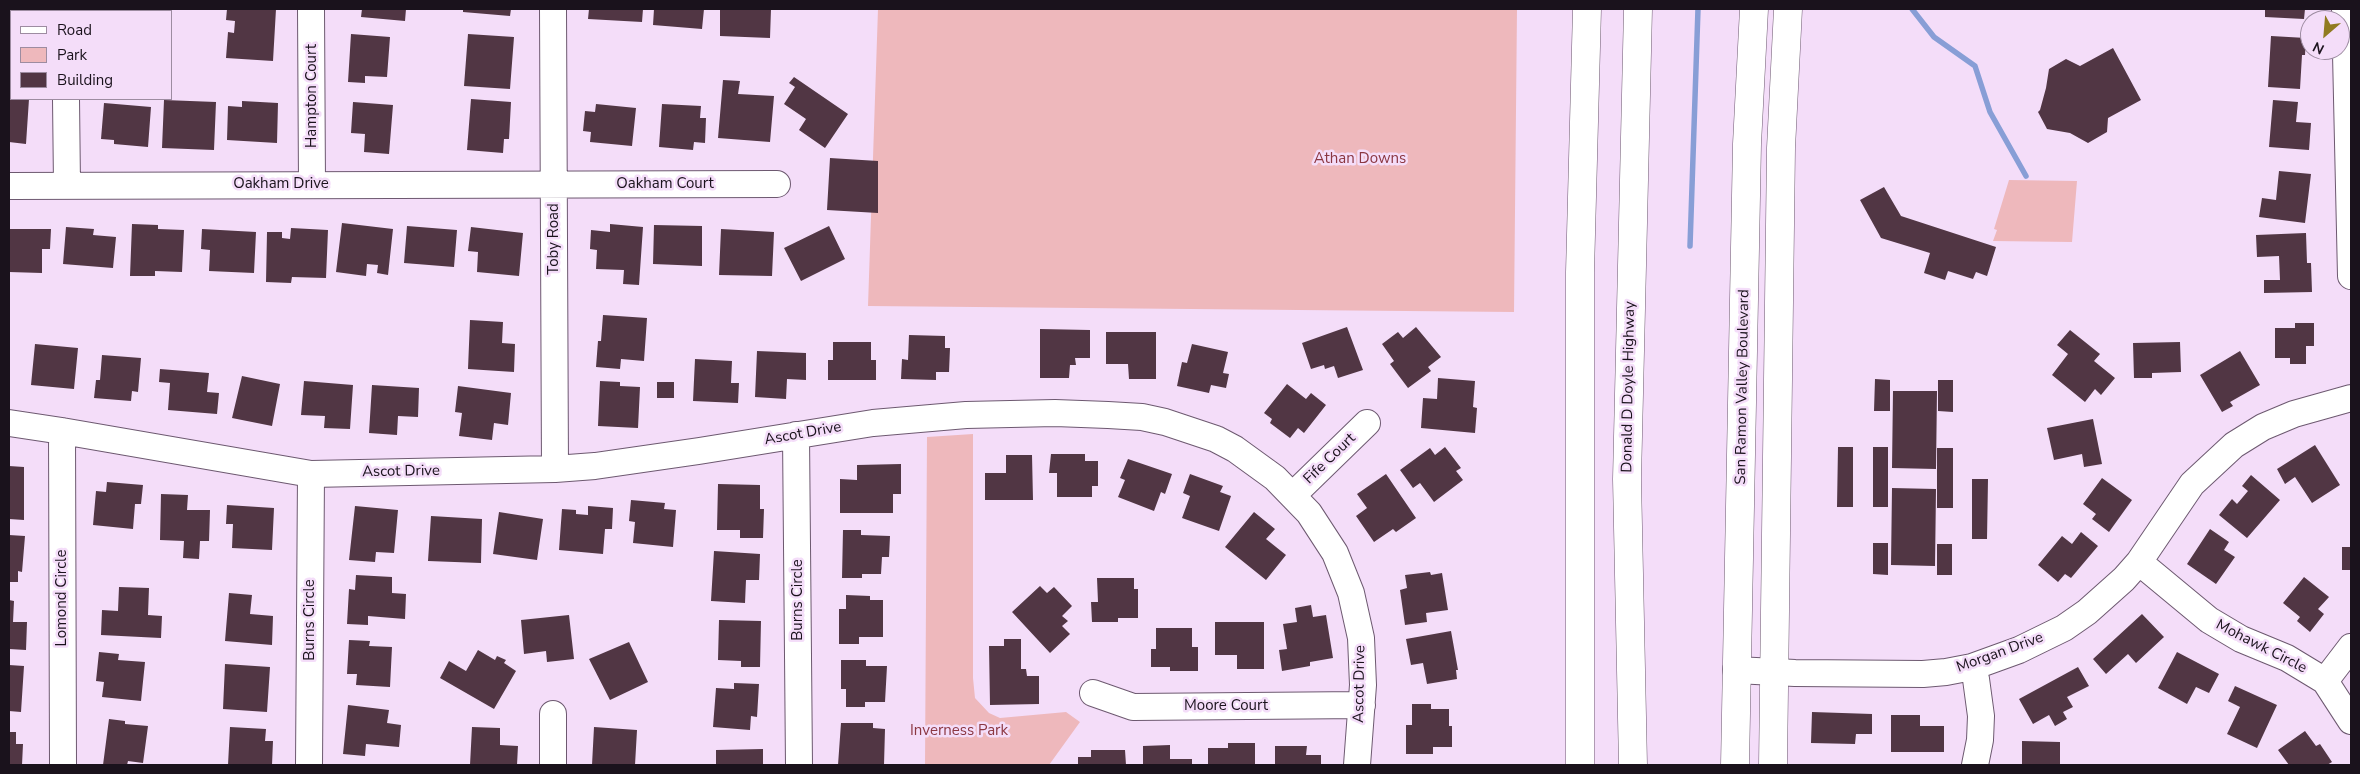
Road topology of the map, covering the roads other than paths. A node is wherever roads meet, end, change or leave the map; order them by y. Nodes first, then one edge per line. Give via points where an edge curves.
1 (311, 9) edge
2 (553, 9) edge
3 (1587, 9) edge
4 (1638, 9) edge
5 (1754, 9) edge
6 (1788, 9) edge
7 (2345, 9) edge
8 (66, 100) edge
9 (312, 184) junction
10 (554, 184) junction
11 (777, 184) dead end
12 (67, 185) junction
13 (9, 186) edge
14 (2351, 276) edge
15 (2351, 398) edge
16 (9, 423) edge
17 (1367, 423) dead end
18 (62, 430) junction
19 (796, 435) junction
20 (555, 469) junction
21 (311, 474) junction
22 (1293, 495) junction
23 (2140, 562) junction
24 (2351, 647) edge
25 (1972, 667) junction
26 (1736, 670) junction
27 (1774, 670) junction
28 (2325, 681) junction
29 (1092, 693) dead end
30 (1362, 705) junction
31 (553, 714) dead end
32 (2351, 721) edge
33 (63, 765) edge
34 (308, 765) edge
35 (553, 765) edge
36 (799, 765) edge
37 (1357, 765) edge
38 (1580, 765) edge
39 (1633, 765) edge
40 (1735, 765) edge
41 (1773, 765) edge
42 (1975, 765) edge

1 - 9 street, Hampton Court
2 - 10 street, Toby Road
3 - 38 main road via 1580,281
4 - 39 main road, Donald D Doyle Highway via 1627,479
5 - 26 main road, San Ramon Valley Boulevard via 1747,144
6 - 27 main road via 1781,148
7 - 14 street
8 - 12 street
9 - 10 street, Oakham Drive
9 - 12 street, Oakham Drive
10 - 11 street, Oakham Court
10 - 20 street, Toby Road
12 - 13 street, Oakham Drive
15 - 23 street, Morgan Drive via 2294,414 2263,427 2234,445 2192,484
16 - 18 street, Ascot Drive
17 - 22 street, Fife Court
18 - 21 street, Ascot Drive
18 - 33 street, Lomond Circle
19 - 20 street, Ascot Drive via 643,460
19 - 22 street, Ascot Drive via 873,423 966,415 1055,413 1142,417 1188,428 1216,439 1254,462
19 - 36 street, Burns Circle
20 - 21 street, Ascot Drive
21 - 34 street, Burns Circle
22 - 30 street, Ascot Drive via 1309,513 1334,553 1351,593 1364,666
23 - 25 street, Morgan Drive via 2094,607 2064,628
23 - 28 street, Mohawk Circle via 2209,620
24 - 28 street
25 - 27 street, Morgan Drive via 1923,674
25 - 42 street via 1980,716
26 - 27 street, Morgan Drive
26 - 40 main road, San Ramon Valley Boulevard
27 - 41 main road
28 - 32 street, Mohawk Circle
29 - 30 street, Moore Court via 1133,707
30 - 37 street, Ascot Drive
31 - 35 street

